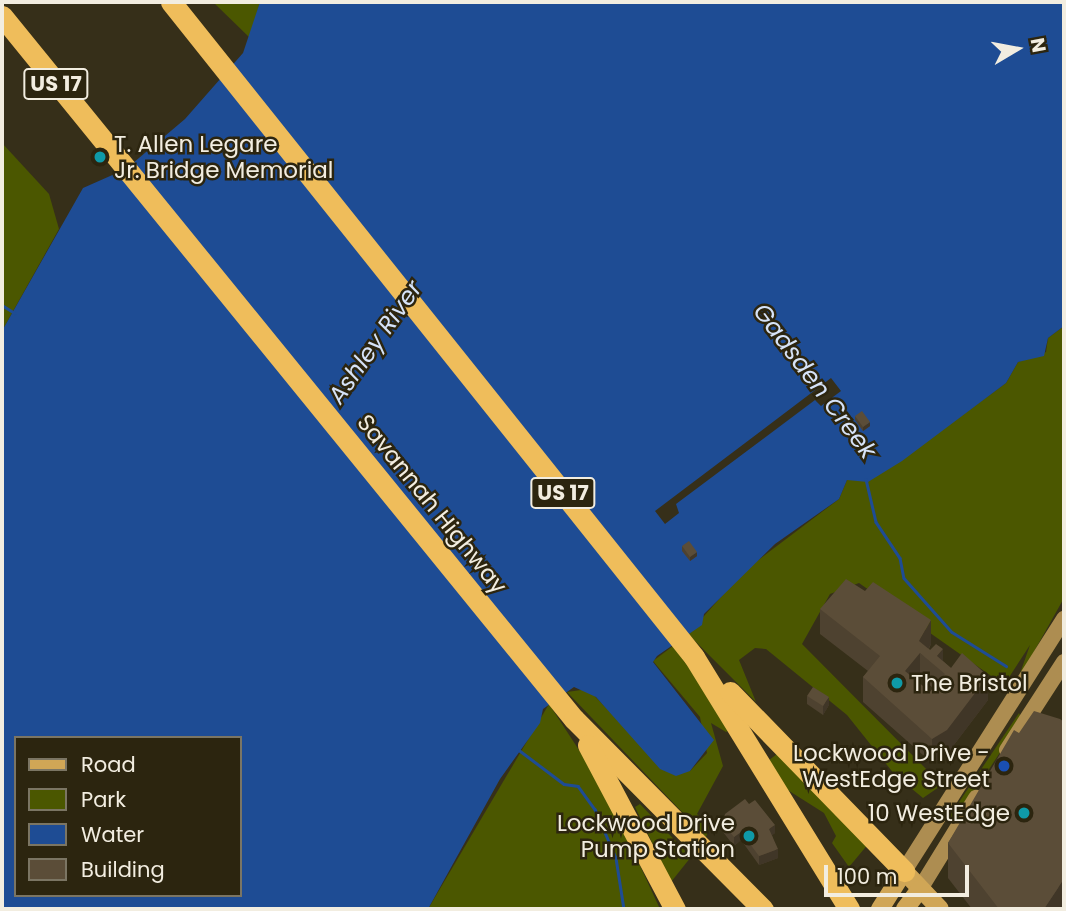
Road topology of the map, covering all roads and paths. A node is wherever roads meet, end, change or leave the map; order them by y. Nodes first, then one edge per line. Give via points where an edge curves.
1 (172, 2) edge
2 (2, 16) edge
3 (1064, 619) edge
4 (694, 657) junction
5 (1064, 662) edge
6 (1012, 700) junction
7 (1031, 713) junction
8 (571, 716) junction
9 (937, 820) junction
10 (954, 831) junction
11 (904, 871) junction
12 (920, 889) junction
13 (670, 903) edge
14 (764, 909) edge
15 (849, 909) edge
16 (880, 909) edge
17 (905, 909) edge
18 (940, 909) edge

1 - 4 highway, US 17
2 - 8 highway, Savannah Highway / US 17
3 - 6 main road
4 - 11 highway
4 - 15 highway, US 17
5 - 7 main road
6 - 7 main road
6 - 9 main road
7 - 10 main road
8 - 13 highway
8 - 14 highway, Savannah Highway / US 17
9 - 10 main road
9 - 11 main road
10 - 12 main road
11 - 12 main road
11 - 16 main road
12 - 17 main road
12 - 18 main road

